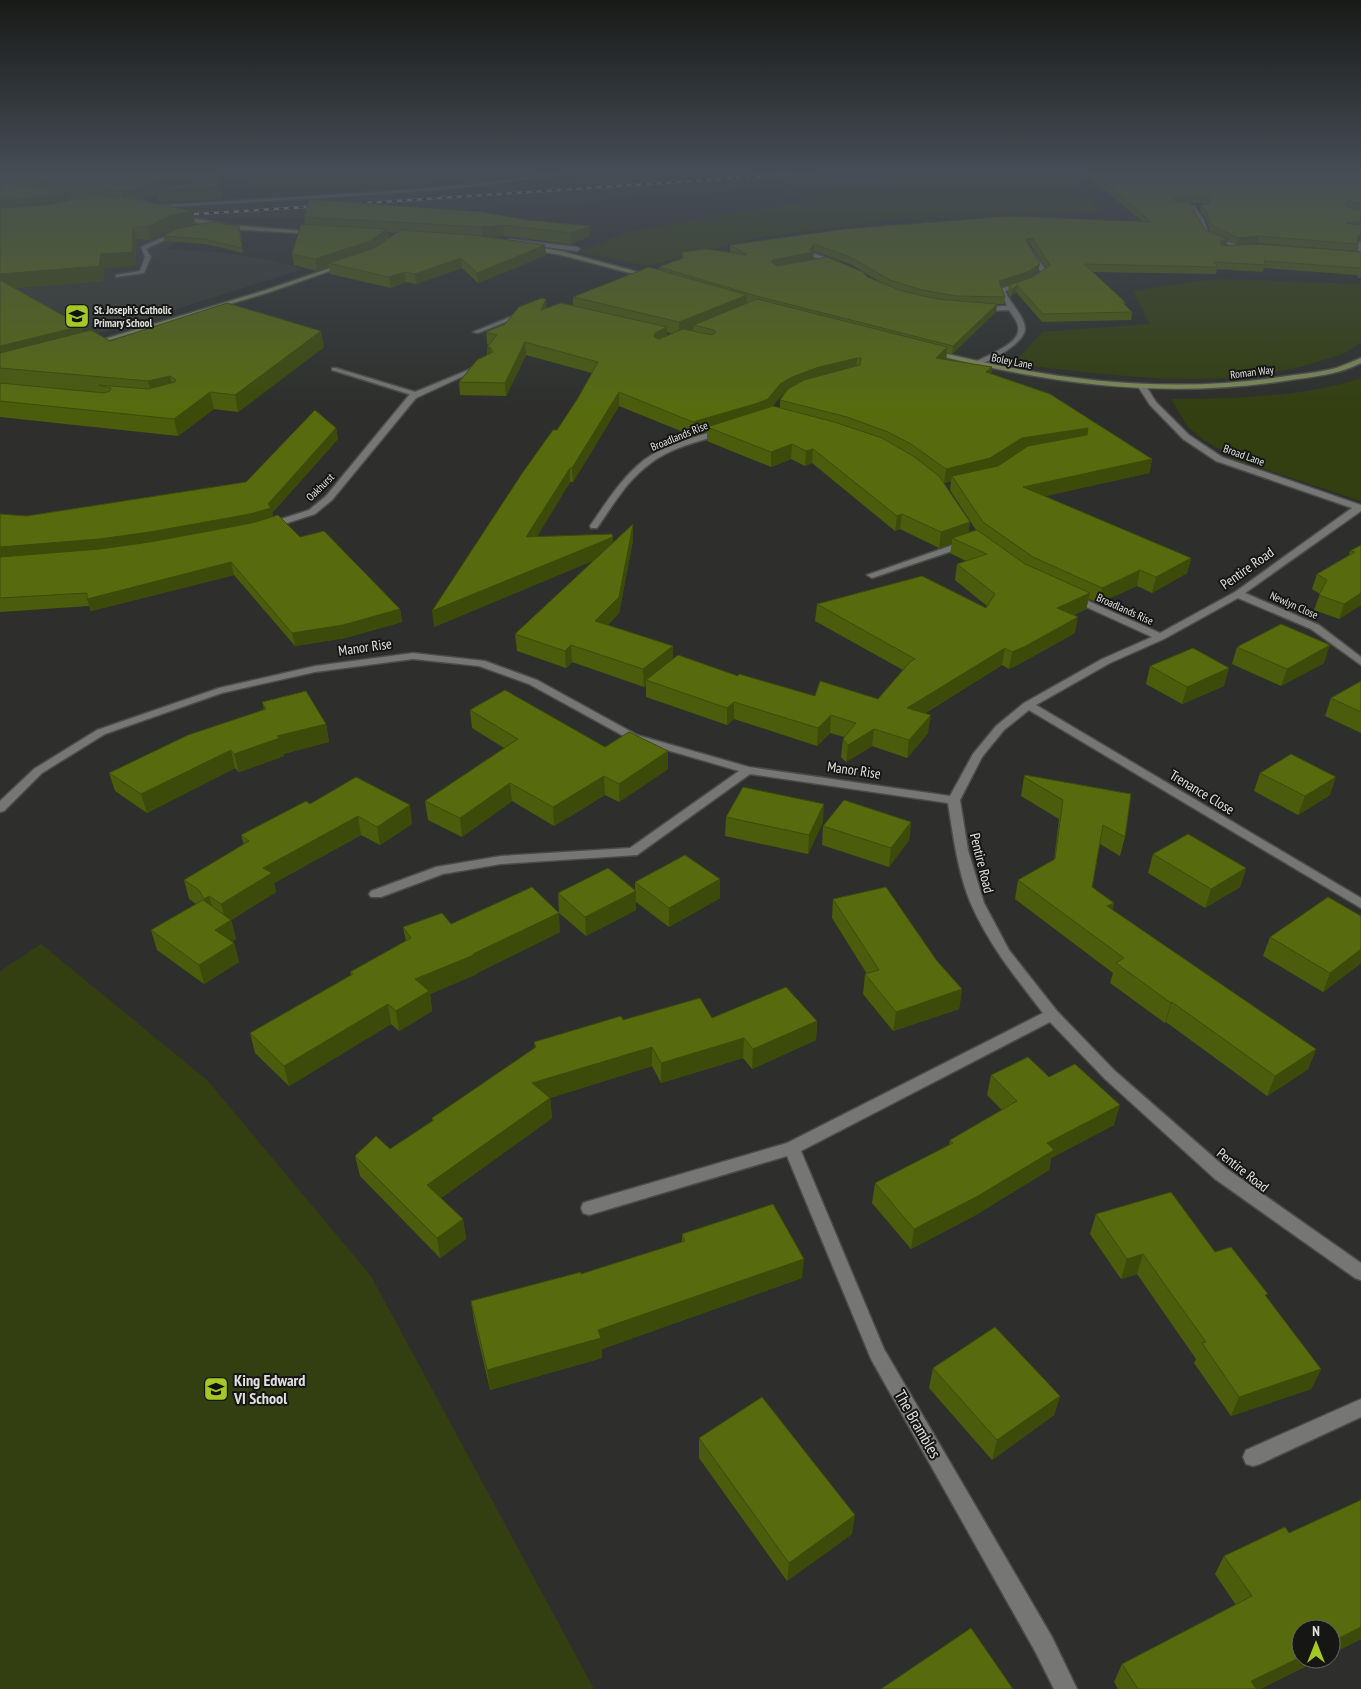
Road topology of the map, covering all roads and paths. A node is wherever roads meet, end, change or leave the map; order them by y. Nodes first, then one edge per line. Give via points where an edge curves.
1 (145, 251) edge
2 (554, 251) edge
3 (1032, 251) edge
4 (813, 255) edge
5 (827, 260) junction
6 (355, 261) edge
7 (810, 263) edge
8 (840, 265) edge
9 (118, 276) edge
10 (665, 280) edge
11 (1010, 308) junction
12 (534, 309) edge
13 (975, 309) edge
14 (476, 332) dead end
15 (84, 346) edge
16 (922, 349) edge
17 (1361, 360) edge
18 (490, 363) edge
19 (975, 364) junction
20 (334, 369) dead end
21 (1143, 388) junction
22 (415, 395) junction
23 (735, 427) edge
24 (1360, 507) edge
25 (594, 526) dead end
26 (264, 528) edge
27 (972, 533) edge
28 (872, 575) dead end
29 (1062, 592) edge
30 (1238, 594) junction
31 (1160, 637) junction
32 (1361, 662) edge
33 (1028, 705) junction
34 (748, 770) junction
35 (954, 800) junction
36 (0, 808) edge
37 (376, 894) dead end
38 (1361, 904) edge
39 (1052, 1015) junction
40 (792, 1148) junction
41 (589, 1208) dead end
42 (1361, 1273) edge
43 (1361, 1408) edge
44 (1253, 1456) dead end
45 (1066, 1689) edge

1 - 9 street via 148,257 142,272
2 - 10 street
3 - 11 street via 1044,272 1029,282 1002,290
4 - 5 street
5 - 7 street
5 - 8 street
6 - 15 street
11 - 13 street
11 - 19 street via 1022,326 1022,334 1016,342
12 - 14 street
16 - 19 street, Boley Lane
17 - 21 street, Roman Way via 1334,370 1278,381 1210,389
18 - 22 street
19 - 21 street, Boley Lane via 1060,380
20 - 22 street
21 - 24 street, Broad Lane via 1186,437 1219,459
22 - 26 street, Oakhurst via 320,506
23 - 25 street, Broadlands Rise via 649,460 632,474
24 - 30 street, Pentire Road
27 - 28 street via 976,540
29 - 31 street, Broadlands Rise
30 - 31 street, Pentire Road
30 - 32 street, Newlyn Close via 1315,627
31 - 33 street, Pentire Road via 1106,661
33 - 35 street, Pentire Road via 1000,728 977,756
33 - 38 street, Trenance Close
34 - 35 street, Manor Rise
34 - 36 street, Manor Rise via 633,737 533,682 481,663 413,656 315,670 219,691 101,732 38,772
34 - 37 street via 633,852 501,860 441,870
35 - 39 street, Pentire Road via 962,850 977,903 1002,952
39 - 40 street
39 - 42 street, Pentire Road via 1110,1075 1221,1174
40 - 41 street
40 - 45 street, The Brambles via 877,1353
43 - 44 street

